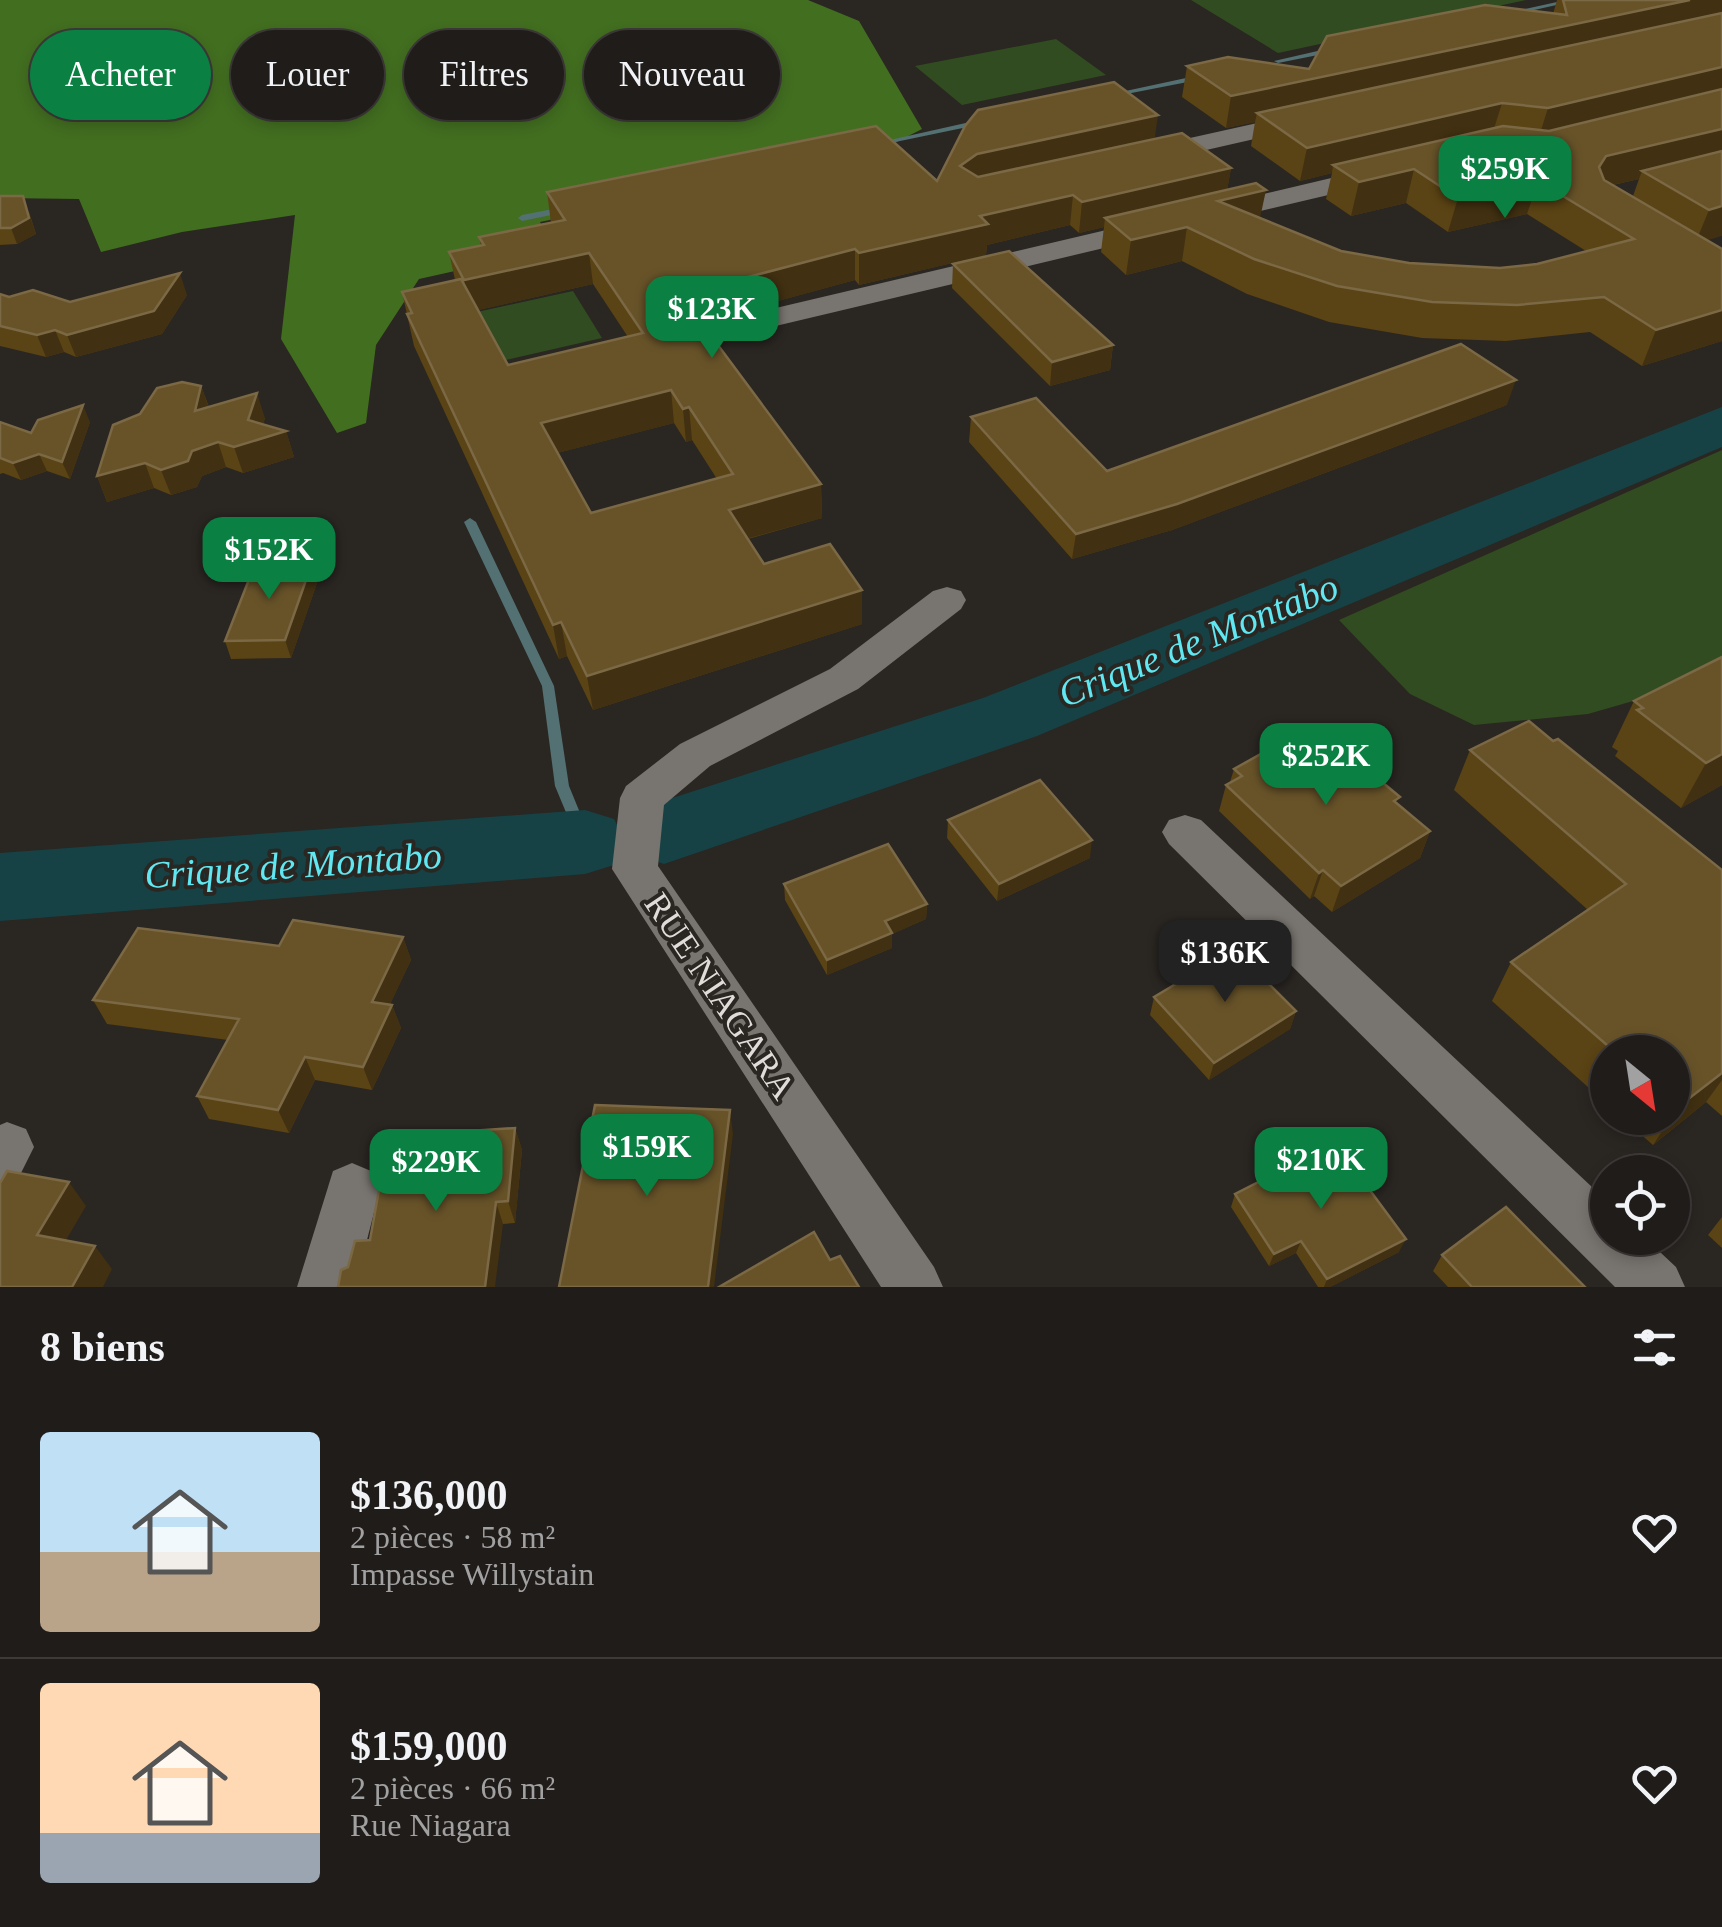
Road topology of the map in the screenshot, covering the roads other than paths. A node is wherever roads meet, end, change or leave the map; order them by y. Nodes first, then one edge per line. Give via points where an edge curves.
1 (1330, 115) edge
2 (1111, 164) edge
3 (1412, 167) edge
4 (708, 333) edge
5 (947, 600) dead end
6 (1185, 832) dead end
7 (352, 1188) dead end
8 (326, 1287) edge
9 (914, 1287) edge
10 (1656, 1287) edge

1 - 2 street
3 - 4 street
5 - 9 street, RUE NIAGARA via 844,679 695,755 662,780 642,798 635,869
6 - 10 street
7 - 8 street

